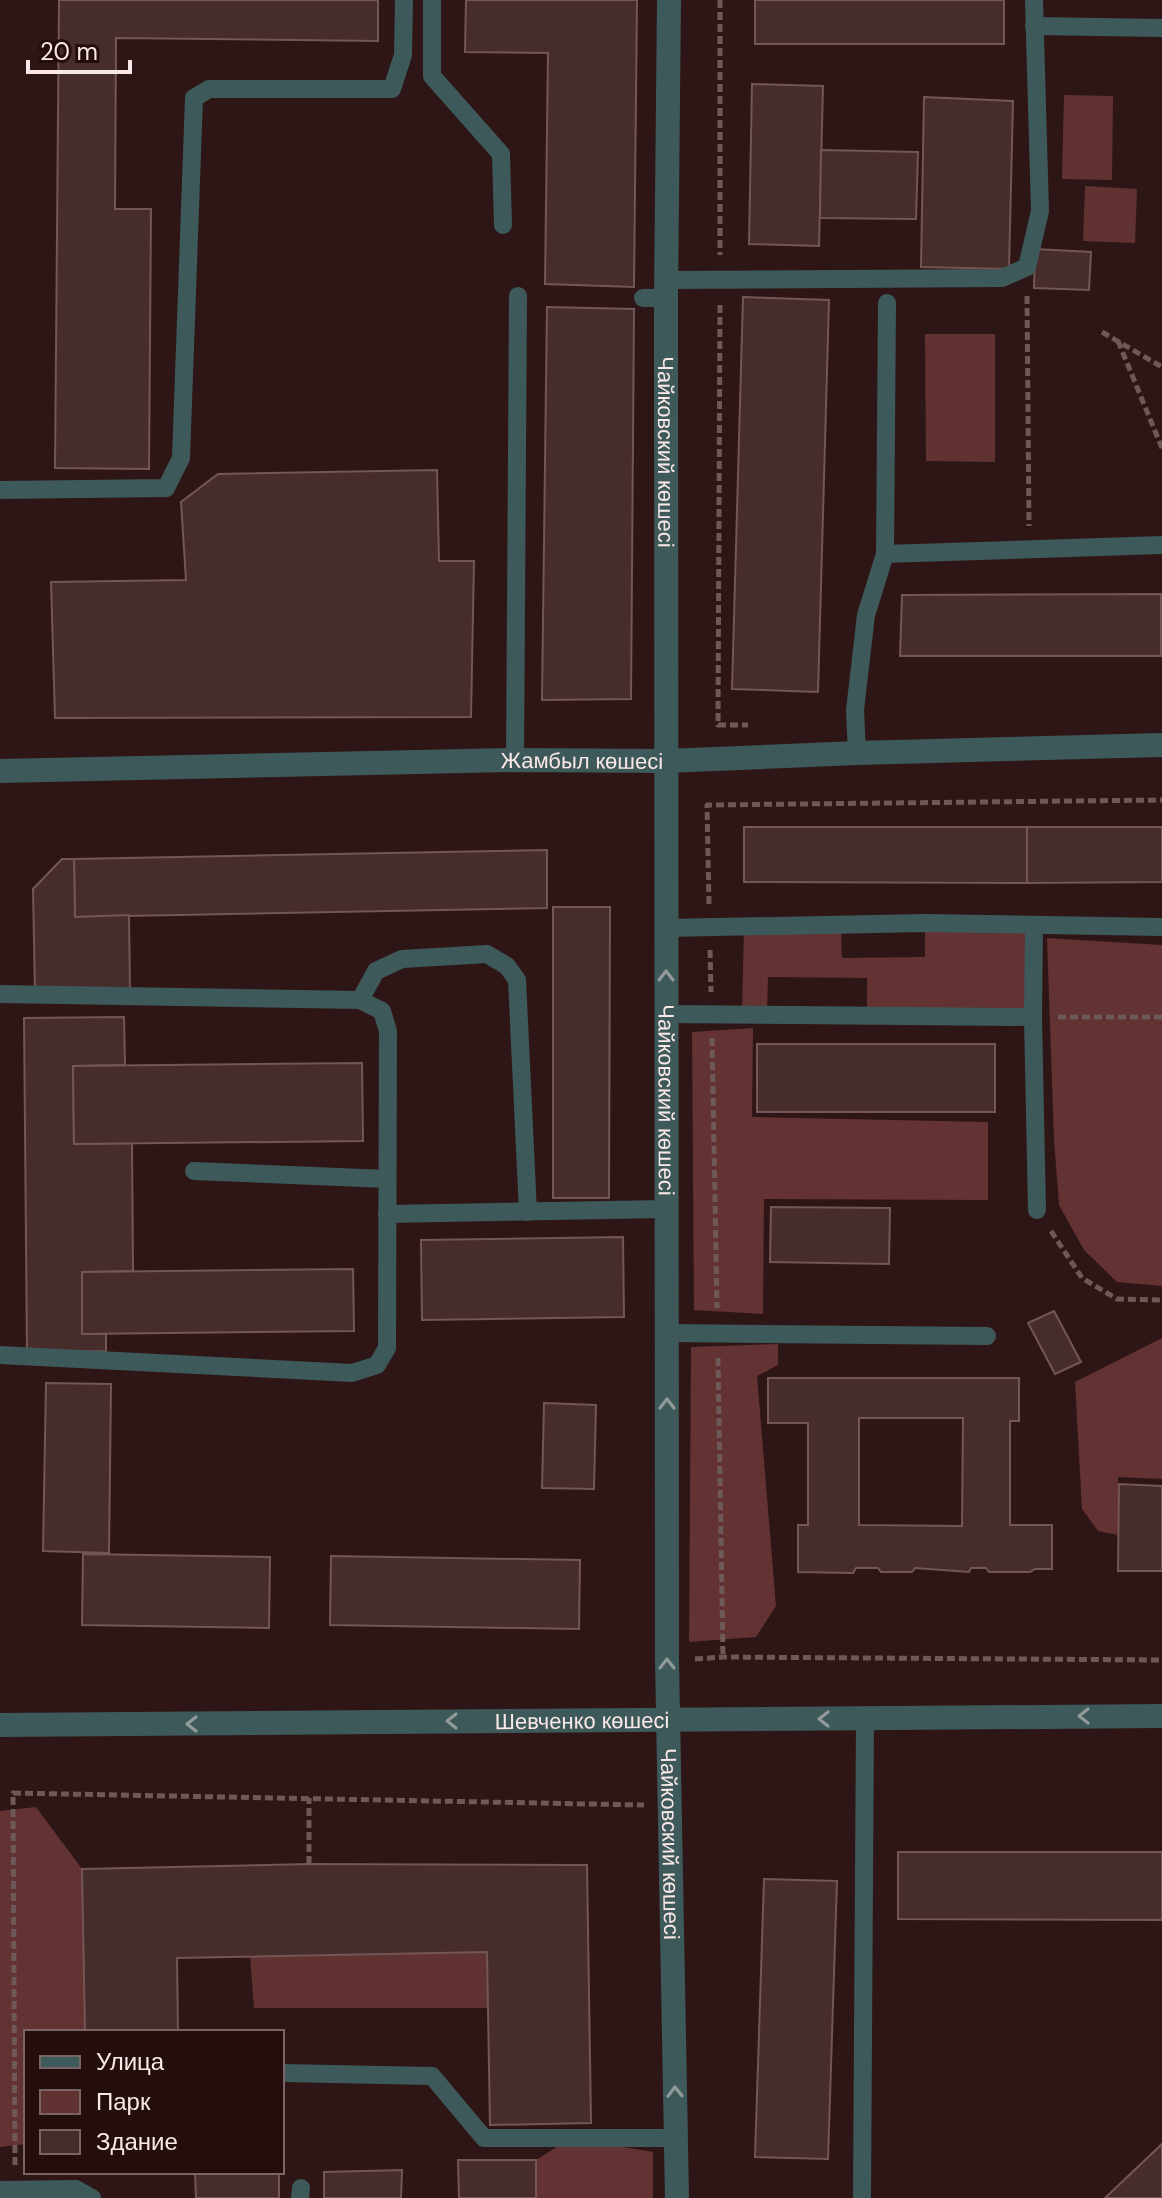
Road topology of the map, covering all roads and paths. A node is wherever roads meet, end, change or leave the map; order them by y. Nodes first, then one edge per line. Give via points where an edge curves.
1 (404, 0) edge
2 (432, 0) edge
3 (669, 0) edge
4 (720, 0) edge
5 (1034, 0) edge
6 (1034, 26) junction
7 (1162, 28) edge
8 (503, 225) dead end
9 (1027, 267) junction
10 (720, 280) junction
11 (659, 292) junction
12 (518, 296) dead end
13 (887, 303) dead end
14 (1102, 332) dead end
15 (1118, 341) junction
16 (1162, 367) edge
17 (1162, 448) edge
18 (0, 490) edge
19 (1162, 545) edge
20 (1030, 549) junction
21 (885, 554) junction
22 (749, 725) dead end
23 (1162, 745) edge
24 (857, 753) junction
25 (515, 760) junction
26 (667, 761) junction
27 (0, 771) edge
28 (1162, 800) edge
29 (710, 926) junction
30 (1034, 926) junction
31 (1162, 927) edge
32 (666, 928) junction
33 (0, 994) edge
34 (360, 1000) junction
35 (666, 1014) junction
36 (712, 1014) junction
37 (1033, 1017) junction
38 (1162, 1017) edge
39 (194, 1171) dead end
40 (387, 1179) junction
41 (666, 1209) junction
42 (1037, 1210) joint
43 (528, 1212) junction
44 (387, 1214) junction
45 (1162, 1300) edge
46 (667, 1333) junction
47 (717, 1333) junction
48 (987, 1336) dead end
49 (0, 1355) edge
50 (723, 1657) junction
51 (686, 1660) dead end
52 (1162, 1660) edge
53 (1162, 1716) edge
54 (865, 1718) junction
55 (667, 1720) junction
56 (0, 1725) edge
57 (309, 1798) junction
58 (669, 1806) junction
59 (309, 1864) dead end
60 (284, 2073) edge
61 (676, 2138) junction
62 (8, 2190) edge
63 (92, 2198) edge
64 (677, 2198) edge
65 (862, 2198) edge

1 - 18 lane via 403,55 392,89 209,89 194,98 181,458 166,488
2 - 8 lane via 432,76 501,154
3 - 11 street, Чайковский көшесі
4 - 10 path
5 - 6 lane
6 - 7 lane
6 - 9 lane via 1040,211
9 - 10 lane via 1002,278
9 - 20 path
10 - 11 lane
10 - 22 path via 718,725
11 - 26 street, Чайковский көшесі
12 - 25 lane
13 - 21 lane
14 - 15 path
15 - 16 path
15 - 17 path
19 - 20 lane
20 - 21 lane
21 - 24 lane via 866,615 855,710
23 - 24 street, Жамбыл көшесі
24 - 26 street, Жамбыл көшесі
25 - 26 street, Жамбыл көшесі
25 - 27 street, Жамбыл көшесі
26 - 32 street, Чайковский көшесі
28 - 29 path via 707,805
29 - 30 lane
29 - 32 lane
29 - 36 path
30 - 31 lane
30 - 37 lane
35 -> 32 street, Чайковский көшесі
33 - 34 lane
34 - 40 lane via 382,1011 388,1031
34 - 43 lane via 376,971 402,959 487,954 507,966 517,980
35 - 36 lane
35 - 41 street, Чайковский көшесі
36 - 37 lane
36 - 47 path
37 - 38 path
37 - 42 lane
39 - 40 lane
40 - 44 lane
41 - 43 lane
41 - 46 street, Чайковский көшесі
42 - 45 path via 1082,1278 1117,1299
43 - 44 lane
44 - 49 lane via 387,1348 377,1365 352,1373
46 - 47 lane
55 -> 46 street, Чайковский көшесі
47 - 48 lane
47 - 50 path
50 - 51 path
50 - 52 path
53 -> 54 street, Шевченко көшесі
54 -> 55 street, Шевченко көшесі
54 - 65 lane
55 -> 56 street, Шевченко көшесі
55 - 58 street, Чайковский көшесі
57 - 58 path
57 - 59 path
57 - 62 path via 13,1793
61 -> 58 street, Чайковский көшесі
60 - 61 lane via 432,2076 484,2138
61 - 64 street, Чайковский көшесі
62 - 63 lane via 76,2189

